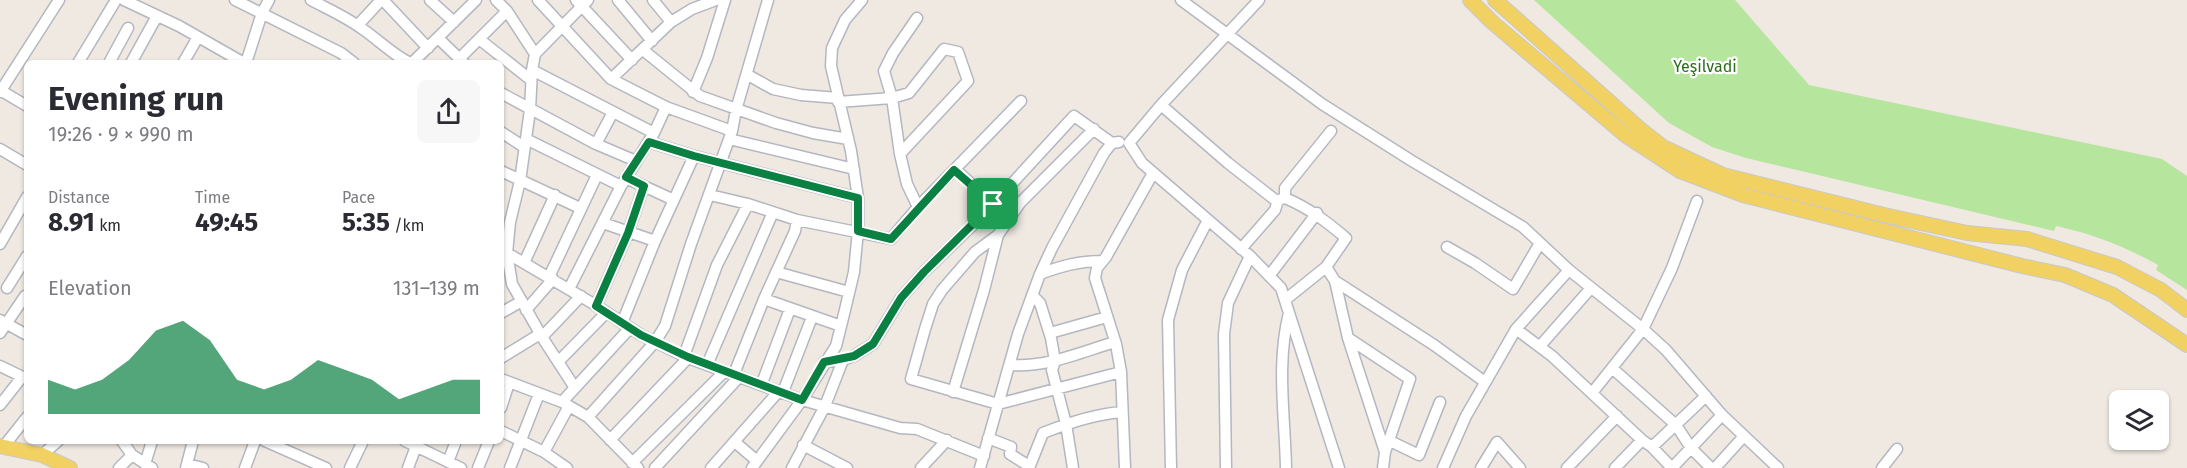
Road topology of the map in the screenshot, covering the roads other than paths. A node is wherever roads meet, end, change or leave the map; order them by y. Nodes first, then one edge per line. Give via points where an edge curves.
1 (59, 0) edge
2 (116, 0) edge
3 (124, 0) edge
4 (235, 0) edge
5 (269, 0) edge
6 (311, 0) edge
7 (430, 0) edge
8 (476, 0) edge
9 (496, 0) edge
10 (538, 0) edge
11 (618, 0) edge
12 (652, 0) edge
13 (725, 0) edge
14 (768, 0) edge
15 (862, 0) edge
16 (1181, 0) edge
17 (1259, 0) edge
18 (1470, 0) edge
19 (1495, 0) edge
20 (378, 1) edge
21 (712, 1) edge
22 (582, 2) edge
23 (507, 11) junction
24 (262, 13) junction
25 (157, 16) junction
26 (917, 18) dead end
27 (454, 22) junction
28 (671, 22) junction
29 (358, 26) junction
30 (561, 26) junction
31 (129, 28) dead end
32 (1227, 34) junction
33 (198, 37) junction
34 (438, 38) junction
35 (480, 39) junction
36 (652, 41) junction
37 (428, 48) junction
38 (643, 50) junction
39 (535, 54) junction
40 (80, 60) edge
41 (111, 60) edge
42 (133, 60) edge
43 (185, 60) edge
44 (240, 60) edge
45 (246, 60) edge
46 (350, 60) edge
47 (403, 60) edge
48 (415, 60) edge
49 (460, 60) edge
50 (462, 60) edge
51 (632, 60) junction
52 (532, 75) junction
53 (748, 75) junction
54 (611, 79) junction
55 (0, 91) edge
56 (693, 92) junction
57 (504, 95) edge
58 (892, 98) junction
59 (838, 100) junction
60 (1021, 101) dead end
61 (24, 104) edge
62 (1161, 105) junction
63 (666, 107) junction
64 (530, 110) junction
65 (736, 110) junction
66 (613, 112) junction
67 (1094, 129) junction
68 (1331, 131) dead end
69 (504, 133) edge
70 (731, 135) junction
71 (651, 137) junction
72 (848, 139) junction
73 (525, 143) junction
74 (1112, 143) junction
75 (1129, 143) junction
76 (596, 144) junction
77 (0, 149) edge
78 (900, 154) junction
79 (694, 156) junction
80 (636, 161) junction
81 (24, 163) edge
82 (722, 163) junction
83 (854, 170) junction
84 (954, 170) junction
85 (504, 173) edge
86 (1152, 173) junction
87 (597, 175) junction
88 (520, 181) junction
89 (623, 182) junction
90 (644, 186) junction
91 (555, 195) junction
92 (710, 195) junction
93 (858, 198) junction
94 (1282, 199) junction
95 (674, 200) junction
96 (1697, 201) dead end
97 (24, 202) edge
98 (748, 204) junction
99 (993, 204) junction
100 (918, 207) junction
101 (580, 208) junction
102 (773, 212) junction
103 (1317, 213) junction
104 (797, 220) junction
105 (1208, 220) junction
106 (506, 221) edge
107 (603, 223) junction
108 (858, 231) junction
109 (628, 233) junction
110 (998, 235) junction
111 (655, 241) junction
112 (1540, 243) junction
113 (0, 244) edge
114 (1447, 247) dead end
115 (507, 252) junction
116 (1246, 252) junction
117 (24, 260) edge
118 (1102, 261) junction
119 (524, 262) junction
120 (1326, 267) junction
121 (1569, 270) junction
122 (776, 272) junction
123 (1040, 274) junction
124 (1269, 276) junction
125 (551, 278) junction
126 (1335, 281) junction
127 (4, 286) edge
128 (1590, 288) junction
129 (569, 289) junction
130 (849, 292) junction
131 (24, 295) edge
132 (1032, 295) junction
133 (581, 296) junction
134 (24, 298) edge
135 (764, 299) junction
136 (1285, 300) junction
137 (524, 306) junction
138 (596, 306) junction
139 (790, 309) junction
140 (2187, 310) edge
141 (504, 312) edge
142 (606, 313) junction
143 (1289, 313) junction
144 (812, 317) junction
145 (1107, 317) junction
146 (2, 325) edge
147 (626, 326) junction
148 (841, 326) junction
149 (1516, 329) junction
150 (1643, 329) junction
151 (1050, 333) junction
152 (24, 334) edge
153 (541, 335) junction
154 (1348, 338) junction
155 (655, 342) junction
156 (1115, 342) junction
157 (2185, 344) edge
158 (1540, 346) junction
159 (504, 356) edge
160 (686, 356) junction
161 (843, 360) junction
162 (1055, 361) junction
163 (558, 362) junction
164 (824, 362) junction
165 (707, 365) junction
166 (1010, 365) junction
167 (0, 366) edge
168 (1612, 368) junction
169 (1121, 372) junction
170 (732, 374) junction
171 (24, 378) edge
172 (505, 381) edge
173 (1485, 382) junction
174 (762, 384) junction
175 (575, 388) junction
176 (1058, 390) junction
177 (781, 392) junction
178 (953, 392) junction
179 (1592, 393) junction
180 (539, 394) junction
181 (1706, 396) junction
182 (802, 400) junction
183 (1440, 402) dead end
184 (566, 404) junction
185 (998, 404) junction
186 (0, 405) edge
187 (825, 406) junction
188 (1122, 412) junction
189 (1722, 415) junction
190 (1617, 416) junction
191 (588, 417) junction
192 (24, 420) edge
193 (1066, 424) junction
194 (1676, 425) junction
195 (504, 432) edge
196 (1743, 436) junction
197 (988, 438) junction
198 (520, 440) junction
199 (610, 440) junction
200 (947, 440) junction
201 (735, 443) junction
202 (1647, 443) junction
203 (55, 444) edge
204 (124, 444) edge
205 (152, 444) edge
206 (192, 444) edge
207 (254, 444) edge
208 (271, 444) edge
209 (362, 444) edge
210 (413, 444) edge
211 (416, 444) edge
212 (455, 444) edge
213 (488, 444) edge
214 (803, 445) junction
215 (2, 446) edge
216 (1388, 447) junction
217 (1691, 448) junction
218 (1897, 449) dead end
219 (544, 452) junction
220 (42, 455) junction
221 (132, 455) junction
222 (984, 456) junction
223 (448, 462) junction
224 (633, 463) edge
225 (755, 465) edge
226 (148, 466) edge
227 (186, 466) edge
228 (317, 466) edge
229 (1772, 466) edge
230 (248, 467) edge
231 (1029, 467) edge
232 (70, 468) edge
233 (119, 468) edge
234 (203, 468) edge
235 (350, 468) edge
236 (408, 468) edge
237 (461, 468) edge
238 (478, 468) edge
239 (510, 468) edge
240 (567, 468) edge
241 (620, 468) edge
242 (655, 468) edge
243 (711, 468) edge
244 (792, 468) edge
245 (847, 468) edge
246 (921, 468) edge
247 (980, 468) edge
248 (1073, 468) edge
249 (1125, 468) edge
250 (1171, 468) edge
251 (1226, 468) edge
252 (1286, 468) edge
253 (1339, 468) edge
254 (1383, 468) edge
255 (1443, 468) edge
256 (1481, 468) edge
257 (1520, 468) edge
258 (1566, 468) edge
259 (1615, 468) edge
260 (1672, 468) edge
261 (1713, 468) edge
262 (1882, 468) edge

1 - 55 street
2 - 40 street
3 - 25 street
4 - 24 street
5 - 24 street
6 - 29 street
7 - 27 street
8 - 27 street
9 - 23 street
10 - 30 street
11 - 36 street
12 - 28 street
13 - 56 street
14 - 53 street
15 - 59 street via 845,20 832,48 831,66
16 - 32 street
17 - 32 street
18 - 157 main road via 1625,135 1680,171 1743,195 2066,275 2113,295
19 - 140 main road via 1663,147 1723,175 1967,233 2027,239 2117,267 2161,290
20 - 29 street
20 - 37 street
21 - 28 street
22 - 30 street
22 - 51 street
23 - 35 street
23 - 39 street
24 - 45 street
24 - 46 street
25 - 33 street
25 - 42 street
26 - 58 street via 884,71
27 - 34 street
28 - 36 street
29 - 47 street
30 - 39 street
30 - 54 street
31 - 41 street
32 - 62 street
32 - 112 street via 1322,104 1523,227
33 - 43 street
33 - 44 street
34 - 37 street
34 - 49 street
35 - 50 street
35 - 52 street
36 - 38 street
37 - 48 street
38 - 51 street
38 - 56 street
39 - 52 street
51 - 54 street
52 - 64 street
52 - 66 street
53 - 59 street via 773,89
53 - 65 street
54 - 63 street
55 - 61 street
56 - 65 street
57 - 64 street
58 - 59 street
58 - 78 street
58 - 78 street via 909,93 944,49 958,52 968,81
59 - 72 street
60 - 84 street
62 - 75 street
62 - 94 street via 1228,163
63 - 70 street
63 - 71 street
64 - 73 street
64 - 76 street
65 - 70 street
65 - 72 street
66 - 71 street
66 - 76 street
67 - 74 street
67 - 99 street via 1074,116
67 - 110 street via 1020,203
68 - 94 street via 1285,188
69 - 73 street
70 - 82 street
70 - 83 street
71 - 79 street
71 - 80 street
72 - 83 street
73 - 87 street
73 - 88 street
74 - 75 street
74 - 123 street
75 - 86 street
76 - 80 street
77 - 81 street
78 - 100 street via 907,184
79 - 82 street
79 - 95 street
80 - 89 street
82 - 92 street
82 - 93 street
83 - 93 street
84 - 99 street
84 - 100 street
85 - 88 street
86 - 105 street
86 - 118 street
87 - 89 street
87 - 101 street
88 - 91 street
88 - 106 street
89 - 90 street
89 - 107 street
90 - 95 street
90 - 109 street
91 - 101 street
91 - 119 street
92 - 98 street
92 - 155 street via 665,326
93 - 108 street
94 - 103 street
94 - 116 street
95 - 111 street
96 - 150 street via 1672,268
97 - 113 street
98 - 102 street
98 - 160 street via 717,265
99 - 161 street via 901,298 873,344
100 - 108 street via 891,239
101 - 125 street
102 - 104 street
102 - 165 street
103 - 120 street via 1346,238
103 - 124 street
104 - 108 street
104 - 122 street
105 - 116 street
105 - 250 street via 1182,270 1168,320
106 - 115 street
107 - 109 street
107 - 129 street
108 - 130 street
109 - 111 street
109 - 138 street
110 - 178 street
110 - 178 street via 975,252 942,290 925,328 912,379
111 - 147 street
112 - 114 street via 1513,289
112 - 121 street
115 - 119 street
115 - 137 street via 512,284
116 - 124 street
116 - 251 street via 1228,303 1224,334
117 - 127 street
118 - 123 street via 1067,264
118 - 145 street via 1095,278
119 - 125 street
120 - 126 street
120 - 136 street
121 - 128 street
121 - 149 street
122 - 130 street
122 - 135 street
123 - 132 street
124 - 136 street via 1281,288
125 - 129 street
125 - 137 street
126 - 154 street
126 - 173 street
127 - 131 street
128 - 150 street
128 - 158 street
129 - 133 street
130 - 148 street
132 - 151 street via 1040,303
132 - 166 street
133 - 138 street
133 - 153 street
134 - 146 street
135 - 139 street
135 - 170 street
136 - 143 street
137 - 141 street
137 - 153 street
138 - 142 street
139 - 144 street
139 - 174 street
142 - 147 street
142 - 163 street
143 - 252 street via 1282,351 1281,398
143 - 253 street
144 - 148 street
144 - 177 street
145 - 151 street
145 - 156 street
146 - 152 street
147 - 155 street
147 - 175 street
148 - 164 street via 836,346
149 - 158 street
149 - 173 street
150 - 168 street
150 - 181 street
151 - 162 street
153 - 159 street
153 - 163 street
154 - 216 street
154 - 216 street via 1410,379
155 - 160 street
155 - 191 street
156 - 162 street
156 - 169 street
158 - 179 street
160 - 165 street
160 - 199 street
161 - 164 street
161 - 187 street
162 - 166 street
162 - 176 street via 1052,370
163 - 175 street
164 - 182 street
165 - 170 street
166 - 185 street
167 - 171 street
168 - 179 street
168 - 194 street
169 - 176 street
169 - 188 street
170 - 174 street
170 - 224 street
170 - 242 street
171 - 186 street
172 - 180 street
173 - 255 street
174 - 177 street
175 - 184 street
176 - 185 street
176 - 193 street
177 - 182 street
177 - 201 street
178 - 185 street
179 - 190 street
180 - 184 street
180 - 198 street
181 - 189 street
181 - 194 street
182 - 187 street
182 - 225 street
183 - 216 street via 1419,455
184 - 191 street
184 - 219 street
185 - 197 street
187 - 200 street
187 - 214 street
188 - 193 street
188 - 249 street
189 - 196 street
189 - 217 street
190 - 202 street
190 - 258 street
191 - 199 street
192 - 215 street
193 - 231 street via 1043,433
193 - 248 street
194 - 202 street
194 - 217 street
195 - 198 street
196 - 229 street
196 - 261 street
197 - 222 street
197 - 231 street via 1011,447 1010,454
198 - 219 street
198 - 239 street
199 - 224 street
200 - 222 street
200 - 246 street
201 - 225 street
201 - 243 street
202 - 259 street
202 - 260 street
203 - 220 street
204 - 221 street
205 - 226 street
206 - 227 street
207 - 230 street
208 - 228 street
209 - 235 street
210 - 236 street
211 - 223 street
212 - 223 street
213 - 238 street
214 - 244 street
214 - 245 street
215 - 220 main road
216 - 254 street
217 - 260 street
217 - 261 street
218 - 262 street
219 - 240 street
220 - 232 main road
221 - 226 street
221 - 233 street
222 - 247 street
223 - 237 street
224 - 241 street
227 - 234 street
256 - 257 street via 1497,442

